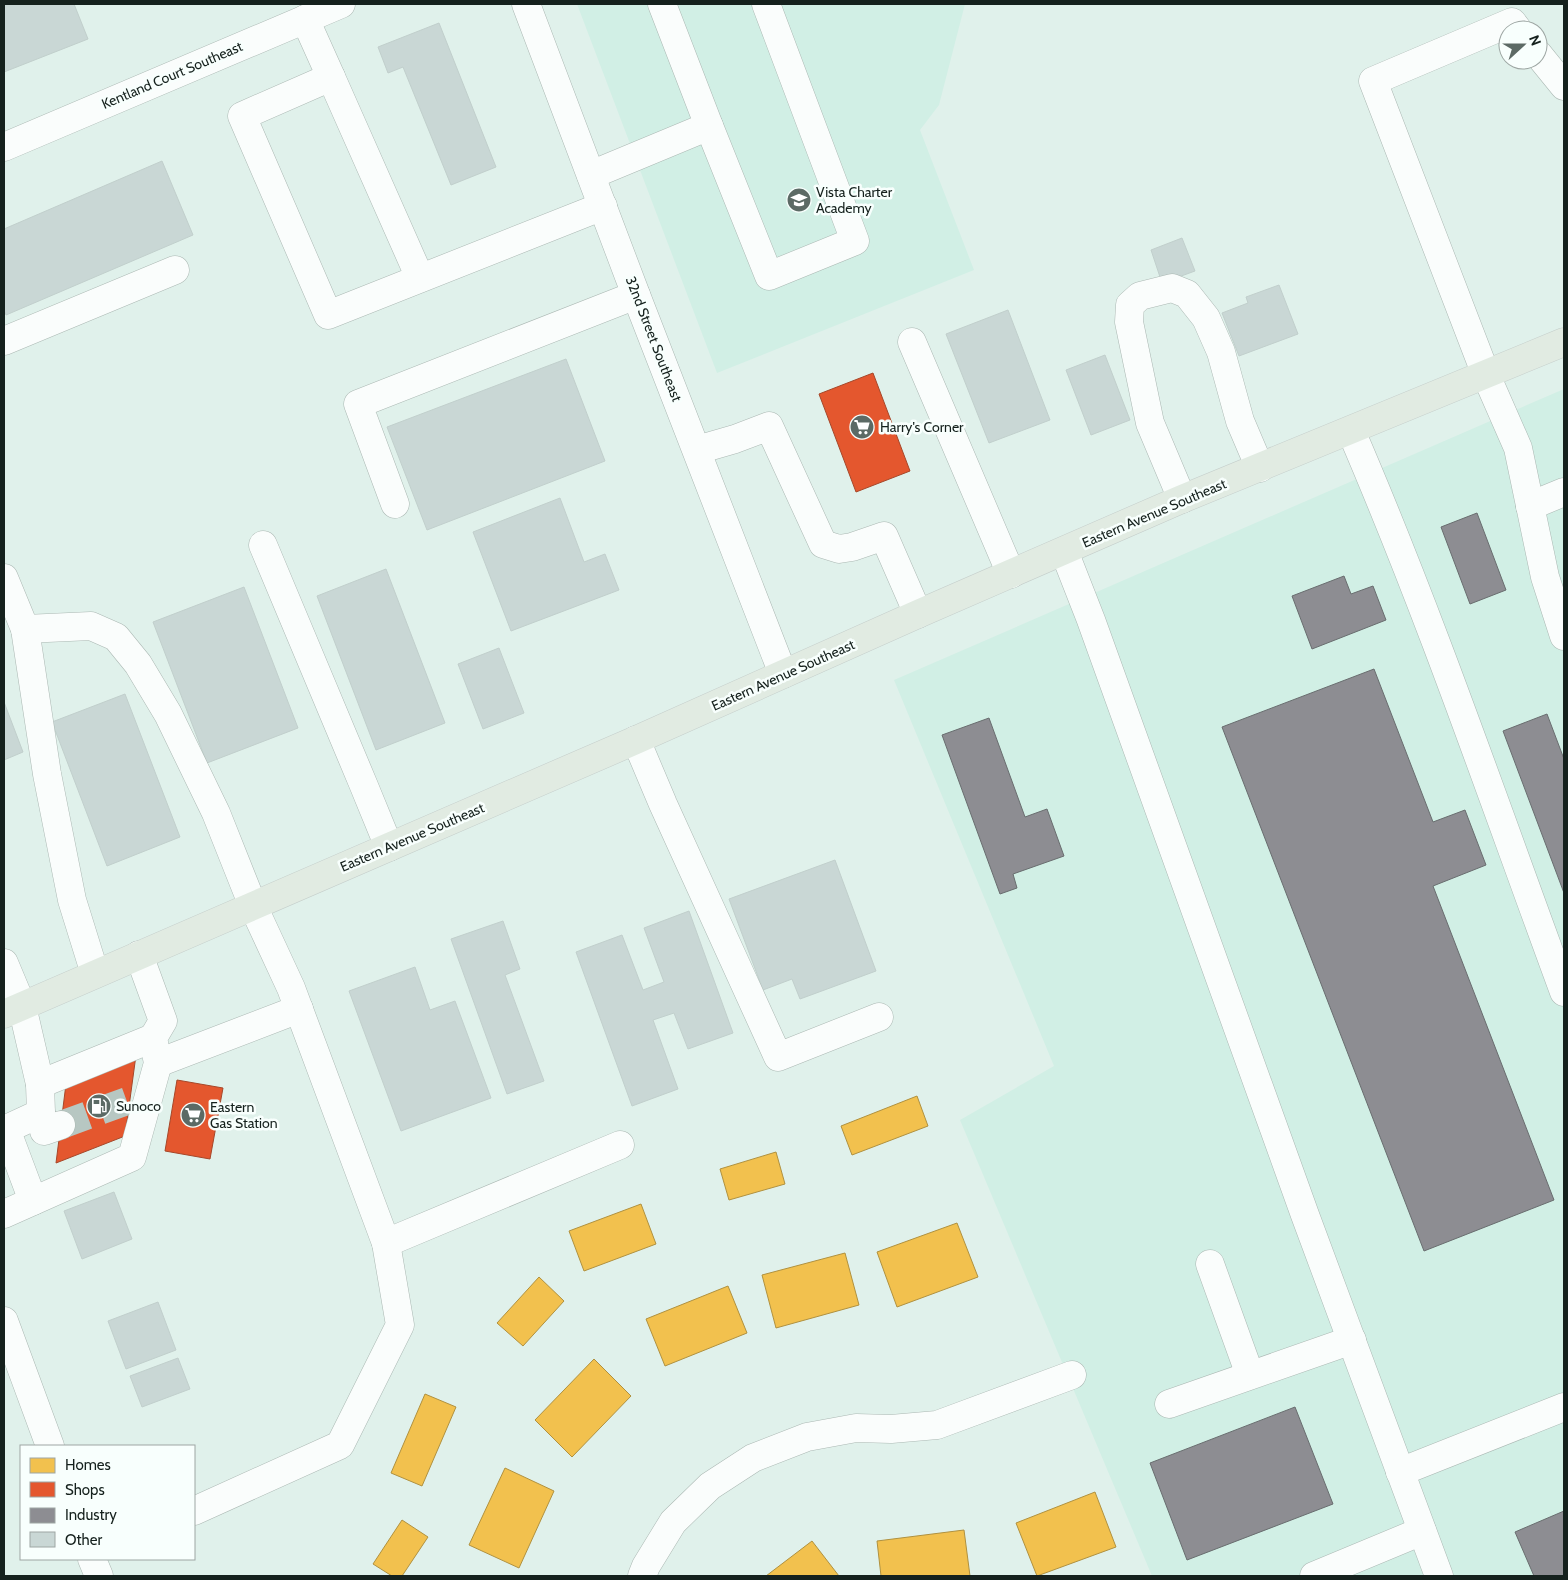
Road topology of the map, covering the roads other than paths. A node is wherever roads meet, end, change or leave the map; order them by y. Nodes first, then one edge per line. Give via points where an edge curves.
1 (341, 4) edge
2 (526, 4) edge
3 (662, 4) edge
4 (766, 4) edge
5 (305, 19) junction
6 (1498, 28) edge
7 (1548, 66) edge
8 (331, 77) junction
9 (1564, 86) edge
10 (709, 126) junction
11 (4, 147) edge
12 (591, 175) junction
13 (603, 206) junction
14 (175, 270) dead end
15 (420, 278) junction
16 (636, 295) junction
17 (4, 341) edge
18 (912, 342) dead end
19 (1564, 342) edge
20 (1486, 375) junction
21 (1351, 431) junction
22 (697, 450) junction
23 (1260, 468) junction
24 (1564, 492) edge
25 (1182, 499) junction
26 (395, 504) dead end
27 (1530, 506) junction
28 (262, 545) dead end
29 (1064, 551) junction
30 (1011, 574) junction
31 (4, 578) edge
32 (918, 614) junction
33 (25, 629) junction
34 (1564, 636) edge
35 (783, 674) junction
36 (636, 740) junction
37 (388, 847) junction
38 (253, 906) junction
39 (139, 955) junction
40 (4, 963) edge
41 (95, 974) junction
42 (1564, 992) edge
43 (299, 1009) junction
44 (13, 1010) edge
45 (878, 1017) dead end
46 (156, 1050) junction
47 (40, 1084) junction
48 (5, 1130) edge
49 (620, 1145) dead end
50 (33, 1201) junction
51 (4, 1214) edge
52 (386, 1243) junction
53 (1210, 1264) dead end
54 (4, 1321) edge
55 (1352, 1340) junction
56 (1250, 1375) junction
57 (1072, 1376) dead end
58 (1169, 1404) dead end
59 (1564, 1407) edge
60 (50, 1445) edge
61 (1400, 1472) junction
62 (195, 1511) edge
63 (1422, 1531) junction
64 (92, 1560) edge
65 (99, 1576) edge
66 (642, 1576) edge
67 (1314, 1576) edge
68 (1439, 1576) edge

1 - 5 street, Kentland Court Southeast
2 - 12 street, 32nd Street Southeast
3 - 10 street
4 - 10 street via 855,241 769,276
5 - 8 street
5 - 11 street, Kentland Court Southeast
6 - 20 street via 1373,82
7 - 9 street
8 - 15 street
8 - 15 street via 242,116 328,315
10 - 12 street
12 - 13 street, 32nd Street Southeast
13 - 15 street
13 - 16 street, 32nd Street Southeast
14 - 17 street
16 - 22 street, 32nd Street Southeast
16 - 26 street via 358,404
18 - 30 street
19 - 20 main road, Eastern Avenue Southeast
20 - 21 main road, Eastern Avenue Southeast
20 - 27 street via 1518,448
21 - 23 main road, Eastern Avenue Southeast
21 - 42 street via 1415,588
22 - 32 street via 769,426 823,544 839,549 884,536
22 - 35 street, 32nd Street Southeast
23 - 25 main road, Eastern Avenue Southeast
23 - 25 street via 1240,421 1221,352 1206,318 1187,294 1172,288 1140,296 1130,305 1129,322 1150,423
24 - 27 street
25 - 29 main road, Eastern Avenue Southeast
27 - 34 street via 1545,577
28 - 37 street
29 - 30 main road, Eastern Avenue Southeast
29 - 55 street
30 - 32 main road, Eastern Avenue Southeast
31 - 33 street
32 - 35 main road, Eastern Avenue Southeast
33 - 38 street via 92,626 116,638 138,664 168,714 216,813
33 - 41 street via 42,746 72,900
35 - 36 main road, Eastern Avenue Southeast
36 - 37 main road, Eastern Avenue Southeast
36 - 45 street via 778,1057
37 - 38 main road, Eastern Avenue Southeast
38 - 39 main road, Eastern Avenue Southeast
38 - 43 street
39 - 41 main road, Eastern Avenue Southeast
39 - 46 street via 163,1021
40 - 44 street
41 - 44 main road, Eastern Avenue Southeast
43 - 46 street
43 - 52 street
44 - 47 street
46 - 47 street
46 - 50 street via 140,1097 132,1157
47 - 48 street via 51,1119
48 - 50 street
49 - 52 street
50 - 51 street
52 - 62 street via 400,1325 340,1445
53 - 56 street
54 - 60 street
55 - 56 street
55 - 61 street
56 - 58 street
57 - 66 street via 937,1425 856,1428 806,1437 753,1458 710,1486 673,1522
59 - 61 street
61 - 63 street
63 - 67 street
63 - 68 street
64 - 65 street

